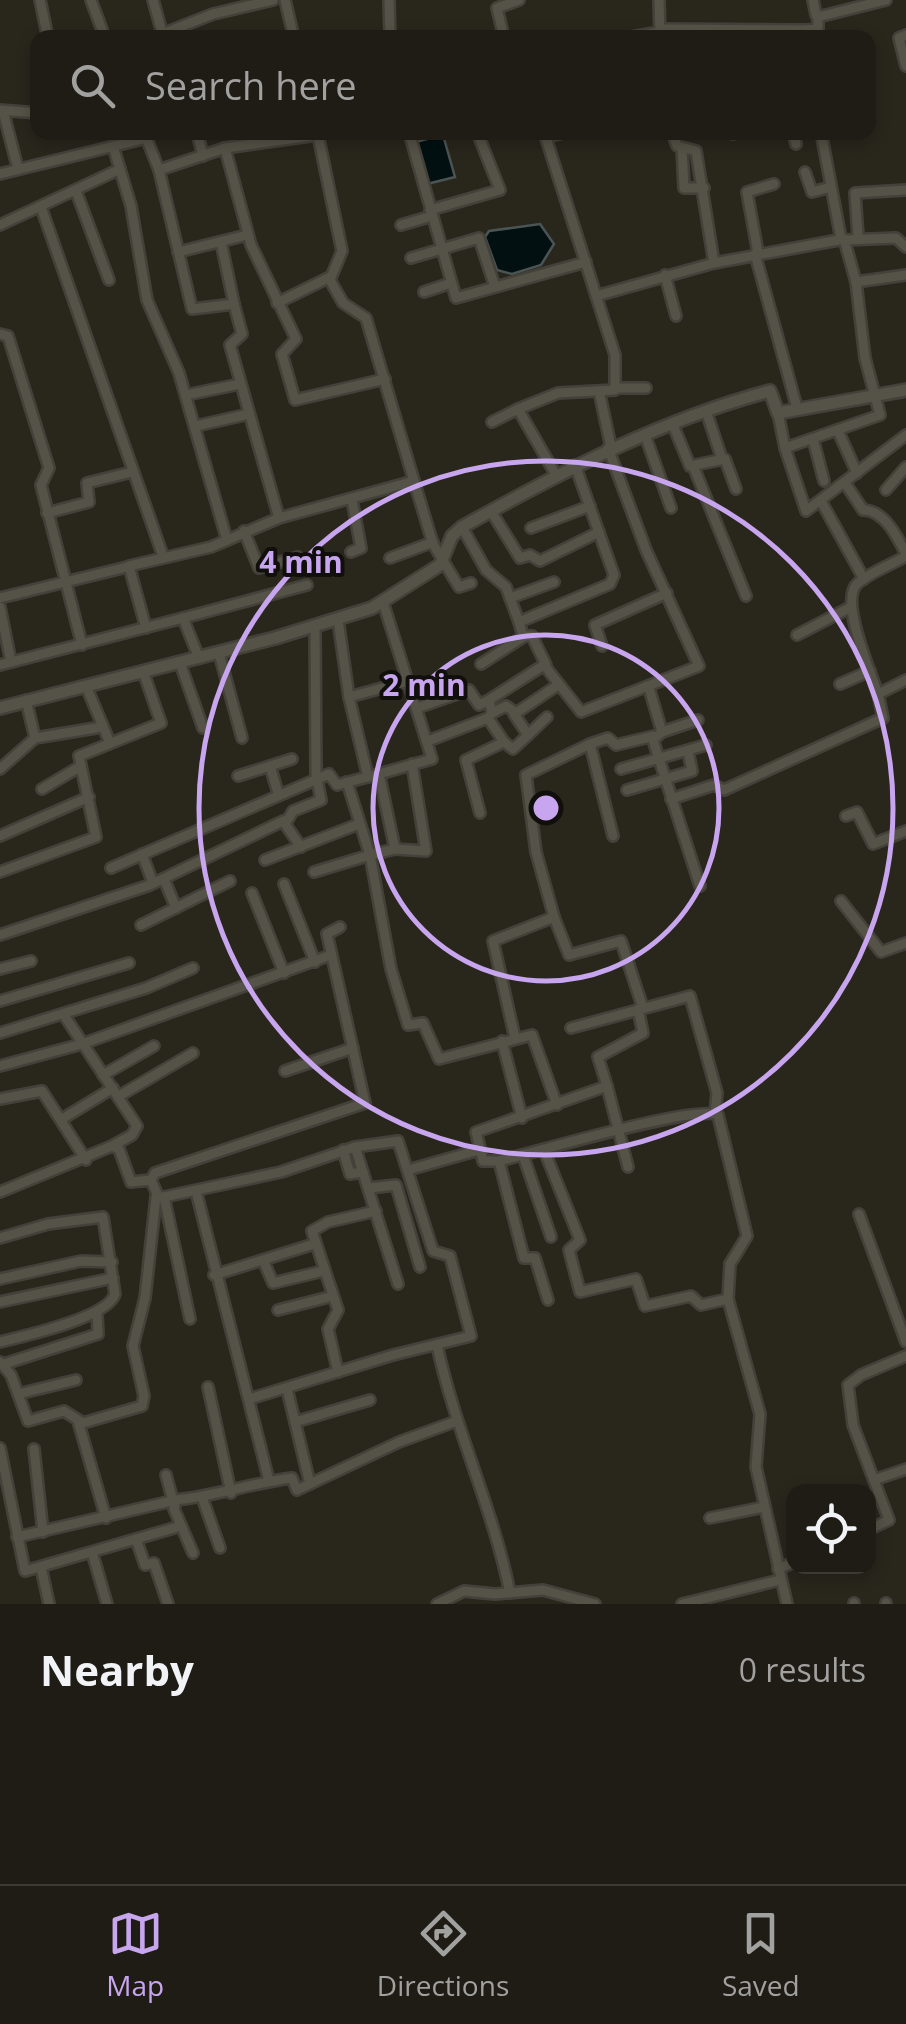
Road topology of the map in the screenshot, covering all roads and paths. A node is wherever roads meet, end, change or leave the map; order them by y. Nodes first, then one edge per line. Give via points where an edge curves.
1 (40, 0) edge
2 (91, 0) edge
3 (153, 0) edge
4 (210, 0) edge
5 (273, 0) edge
6 (285, 0) edge
7 (389, 0) edge
8 (519, 0) edge
9 (659, 0) edge
10 (813, 0) edge
11 (886, 0) edge
12 (496, 4) edge
13 (212, 14) junction
14 (818, 16) junction
15 (46, 30) edge
16 (101, 30) edge
17 (159, 30) edge
18 (174, 30) edge
19 (292, 30) edge
20 (390, 30) edge
21 (502, 30) edge
22 (660, 30) edge
23 (816, 30) edge
24 (906, 35) edge
25 (906, 66) edge
26 (1, 110) edge
27 (30, 113) edge
28 (131, 140) edge
29 (148, 140) edge
30 (199, 140) edge
31 (278, 140) edge
32 (319, 140) edge
33 (411, 140) edge
34 (480, 140) edge
35 (547, 140) edge
36 (674, 140) edge
37 (795, 140) edge
38 (822, 140) edge
39 (796, 144) dead end
40 (114, 146) junction
41 (225, 148) junction
42 (682, 148) junction
43 (203, 156) junction
44 (18, 168) junction
45 (120, 169) junction
46 (159, 170) junction
47 (805, 172) dead end
48 (0, 174) edge
49 (774, 184) dead end
50 (831, 187) junction
51 (704, 188) junction
52 (76, 190) junction
53 (906, 190) edge
54 (41, 207) junction
55 (431, 213) junction
56 (401, 224) dead end
57 (0, 225) edge
58 (247, 235) junction
59 (858, 236) junction
60 (843, 240) junction
61 (220, 242) junction
62 (906, 247) edge
63 (442, 248) junction
64 (178, 252) junction
65 (756, 254) junction
66 (411, 258) dead end
67 (586, 262) junction
68 (714, 263) junction
69 (665, 275) junction
70 (906, 275) edge
71 (330, 277) junction
72 (109, 280) dead end
73 (856, 282) junction
74 (451, 283) junction
75 (496, 288) junction
76 (424, 292) dead end
77 (596, 296) junction
78 (277, 302) junction
79 (234, 304) junction
80 (676, 316) dead end
81 (0, 334) edge
82 (385, 379) junction
83 (240, 384) junction
84 (616, 388) junction
85 (646, 388) dead end
86 (906, 390) edge
87 (600, 391) junction
88 (871, 393) junction
89 (186, 396) junction
90 (518, 408) junction
91 (797, 408) junction
92 (706, 411) junction
93 (778, 413) junction
94 (249, 414) junction
95 (492, 422) dead end
96 (673, 425) junction
97 (196, 426) junction
98 (838, 431) junction
99 (645, 435) junction
100 (906, 435) edge
101 (813, 440) junction
102 (610, 448) junction
103 (785, 448) junction
104 (722, 459) junction
105 (575, 465) junction
106 (906, 467) edge
107 (694, 468) junction
108 (132, 472) junction
109 (857, 473) junction
110 (556, 475) junction
111 (414, 481) junction
112 (824, 481) dead end
113 (845, 483) junction
114 (736, 489) dead end
115 (886, 490) dead end
116 (352, 500) junction
117 (821, 502) junction
118 (590, 506) junction
119 (671, 508) dead end
120 (491, 511) junction
121 (47, 513) junction
122 (279, 518) junction
123 (462, 527) junction
124 (531, 528) dead end
125 (244, 531) junction
126 (599, 532) junction
127 (227, 540) junction
128 (433, 543) junction
129 (351, 552) dead end
130 (906, 555) edge
131 (163, 556) junction
132 (298, 557) dead end
133 (390, 558) dead end
134 (443, 559) junction
135 (127, 567) junction
136 (864, 579) junction
137 (64, 581) junction
138 (554, 582) dead end
139 (471, 583) dead end
140 (307, 586) dead end
141 (667, 593) junction
142 (746, 596) dead end
143 (0, 598) edge
144 (510, 598) junction
145 (382, 602) junction
146 (0, 607) edge
147 (851, 607) junction
148 (184, 618) junction
149 (338, 620) junction
150 (519, 622) junction
151 (315, 627) junction
152 (146, 628) junction
153 (797, 635) dead end
154 (524, 637) junction
155 (82, 645) junction
156 (602, 646) dead end
157 (220, 653) junction
158 (199, 658) junction
159 (11, 662) junction
160 (180, 663) junction
161 (481, 664) dead end
162 (0, 665) edge
163 (546, 665) junction
164 (143, 671) junction
165 (870, 671) junction
166 (906, 680) edge
167 (408, 681) junction
168 (558, 684) junction
169 (840, 684) dead end
170 (86, 686) junction
171 (649, 688) junction
172 (878, 694) junction
173 (348, 698) junction
174 (26, 700) junction
175 (487, 702) junction
176 (0, 708) edge
177 (417, 708) junction
178 (514, 714) junction
179 (490, 715) junction
180 (547, 717) dead end
181 (698, 720) dead end
182 (102, 727) junction
183 (203, 728) dead end
184 (658, 734) junction
185 (528, 735) junction
186 (35, 738) junction
187 (242, 738) dead end
188 (428, 741) junction
189 (504, 742) junction
190 (110, 743) junction
191 (590, 744) junction
192 (706, 746) dead end
193 (688, 751) junction
194 (292, 759) dead end
195 (660, 760) junction
196 (412, 764) junction
197 (81, 766) junction
198 (270, 766) junction
199 (0, 769) edge
200 (621, 770) dead end
201 (374, 775) junction
202 (238, 776) dead end
203 (316, 778) junction
204 (666, 780) junction
205 (347, 782) junction
206 (42, 789) dead end
207 (627, 790) dead end
208 (278, 793) junction
209 (89, 797) junction
210 (672, 799) junction
211 (480, 814) dead end
212 (846, 816) dead end
213 (286, 820) junction
214 (360, 824) junction
215 (906, 831) edge
216 (0, 836) edge
217 (613, 836) dead end
218 (300, 847) junction
219 (395, 849) junction
220 (142, 854) junction
221 (370, 855) junction
222 (265, 860) dead end
223 (111, 868) dead end
224 (0, 872) edge
225 (314, 872) dead end
226 (164, 879) junction
227 (230, 882) dead end
228 (153, 884) junction
229 (284, 884) dead end
230 (700, 886) dead end
231 (252, 892) dead end
232 (842, 901) dead end
233 (176, 908) junction
234 (554, 917) junction
235 (140, 926) dead end
236 (340, 927) dead end
237 (0, 935) edge
238 (906, 942) edge
239 (331, 954) junction
240 (31, 961) dead end
241 (315, 962) junction
242 (129, 963) dead end
243 (193, 968) dead end
244 (0, 970) edge
245 (284, 973) junction
246 (0, 1001) edge
247 (641, 1008) junction
248 (64, 1015) junction
249 (572, 1028) dead end
250 (0, 1032) edge
251 (516, 1038) junction
252 (502, 1041) junction
253 (82, 1044) junction
254 (154, 1046) dead end
255 (353, 1048) junction
256 (192, 1054) dead end
257 (0, 1066) edge
258 (285, 1072) dead end
259 (103, 1075) junction
260 (606, 1086) junction
261 (116, 1092) junction
262 (0, 1099) edge
263 (556, 1106) junction
264 (715, 1113) junction
265 (522, 1118) junction
266 (62, 1119) junction
267 (620, 1130) junction
268 (112, 1146) junction
269 (355, 1146) junction
270 (342, 1150) junction
271 (480, 1150) junction
272 (544, 1150) junction
273 (523, 1155) junction
274 (86, 1160) junction
275 (499, 1160) junction
276 (628, 1167) dead end
277 (408, 1170) junction
278 (363, 1172) junction
279 (151, 1180) junction
280 (368, 1188) junction
281 (196, 1191) junction
282 (0, 1192) edge
283 (160, 1197) junction
284 (376, 1211) junction
285 (858, 1214) dead end
286 (551, 1237) dead end
287 (0, 1238) edge
288 (314, 1244) junction
289 (262, 1260) junction
290 (112, 1262) junction
291 (420, 1268) dead end
292 (323, 1270) junction
293 (214, 1275) junction
294 (113, 1278) junction
295 (0, 1279) edge
296 (398, 1284) dead end
297 (333, 1296) junction
298 (728, 1299) junction
299 (548, 1300) dead end
300 (0, 1302) edge
301 (278, 1310) dead end
302 (97, 1313) junction
303 (190, 1319) dead end
304 (0, 1342) edge
305 (906, 1342) edge
306 (437, 1344) junction
307 (906, 1356) edge
308 (2, 1363) edge
309 (338, 1372) junction
310 (76, 1380) dead end
311 (208, 1387) dead end
312 (287, 1389) junction
313 (18, 1394) junction
314 (250, 1399) junction
315 (370, 1400) dead end
316 (78, 1421) junction
317 (294, 1422) junction
318 (454, 1422) junction
319 (0, 1448) edge
320 (34, 1448) dead end
321 (906, 1469) edge
322 (166, 1475) dead end
323 (269, 1480) junction
324 (874, 1480) junction
325 (310, 1484) junction
326 (876, 1484) edge
327 (876, 1485) edge
328 (231, 1493) junction
329 (202, 1498) junction
330 (174, 1501) junction
331 (764, 1507) junction
332 (106, 1518) junction
333 (710, 1518) dead end
334 (181, 1526) junction
335 (876, 1526) edge
336 (43, 1532) junction
337 (17, 1537) junction
338 (136, 1540) junction
339 (220, 1548) dead end
340 (92, 1552) junction
341 (192, 1554) dead end
342 (41, 1567) junction
343 (786, 1569) edge
344 (779, 1575) junction
345 (484, 1592) junction
346 (510, 1593) junction
347 (49, 1604) edge
348 (107, 1604) edge
349 (168, 1604) edge
350 (437, 1604) edge
351 (490, 1604) edge
352 (595, 1604) edge
353 (682, 1604) edge
354 (787, 1604) edge

1 - 15 street
2 - 16 street
3 - 17 street
4 - 13 street
5 - 13 street
6 - 19 street
7 - 20 street
8 - 12 street
9 - 22 street
10 - 14 street
11 - 14 street
12 - 21 street
13 - 18 street
14 - 23 street
24 - 25 street via 900,38
26 - 27 street
26 - 44 street
28 - 40 street
29 - 46 street
30 - 43 street
31 - 41 street
32 - 71 street via 342,250
33 - 55 street
34 - 55 street via 500,190
35 - 67 street
36 - 42 street
37 - 39 street
38 - 50 street
40 - 44 street
40 - 45 street
41 - 43 street
41 - 58 street
42 - 51 street via 696,152
42 - 51 street via 684,188
43 - 46 street
44 - 48 street
45 - 52 street
45 - 89 street via 148,300
46 - 64 street
47 - 50 street via 812,192
49 - 65 street via 747,192
50 - 60 street
51 - 68 street
52 - 54 street
52 - 72 street
53 - 59 street via 855,194
54 - 57 street
54 - 108 street
55 - 56 street
55 - 63 street
58 - 61 street
58 - 78 street
59 - 60 street
59 - 62 street via 900,238
60 - 65 street
60 - 73 street
61 - 64 street
61 - 79 street
63 - 66 street
63 - 74 street
63 - 75 street via 482,239
64 - 79 street via 192,309
65 - 68 street
65 - 91 street
67 - 75 street
67 - 77 street
68 - 69 street
69 - 77 street
69 - 80 street
70 - 73 street
71 - 78 street
71 - 82 street via 343,303 366,318
73 - 88 street
74 - 75 street via 458,300
74 - 76 street
77 - 84 street via 615,355
78 - 82 street via 296,339 282,354 297,401
79 - 83 street via 242,334 230,346
81 - 121 street via 8,336 32,403 49,468 41,482
82 - 111 street
83 - 89 street
83 - 94 street
84 - 85 street
84 - 87 street
86 - 88 street
87 - 90 street via 558,393
87 - 102 street
88 - 91 street
88 - 98 street via 880,415
89 - 97 street
90 - 95 street
90 - 110 street
91 - 93 street
92 - 93 street via 770,390
92 - 96 street
92 - 104 street
93 - 103 street
94 - 97 street
94 - 122 street
96 - 99 street
96 - 107 street
97 - 127 street
98 - 101 street
98 - 109 street
99 - 102 street
99 - 119 street
100 - 109 street
101 - 103 street
101 - 112 street
102 - 105 street
102 - 141 street
103 - 117 street via 806,511
104 - 107 street
104 - 114 street
105 - 110 street
105 - 118 street
106 - 115 street
107 - 142 street
108 - 121 street via 87,483 89,502
108 - 131 street
109 - 113 street
110 - 120 street
111 - 116 street
111 - 128 street
113 - 117 street
113 - 130 street via 863,510 874,511 894,531
116 - 122 street
116 - 129 street via 361,549
117 - 136 street
118 - 124 street
118 - 126 street
120 - 123 street
120 - 126 street via 522,558 540,561
121 - 137 street
122 - 125 street
123 - 134 street
123 - 144 street
125 - 127 street
125 - 132 street via 259,568
126 - 150 street via 613,582
127 - 131 street
128 - 133 street
128 - 134 street
130 - 136 street
131 - 135 street
134 - 139 street via 459,587
134 - 145 street
135 - 137 street
135 - 152 street
136 - 147 street via 853,588
137 - 143 street
137 - 155 street
138 - 144 street
140 - 148 street
141 - 156 street via 595,625
141 - 171 street via 699,664
144 - 150 street
145 - 149 street
145 - 167 street
146 - 159 street
147 - 153 street
147 - 165 street
148 - 152 street
148 - 158 street
149 - 151 street
149 - 173 street
150 - 154 street
151 - 157 street
151 - 203 street
152 - 155 street
154 - 161 street
154 - 163 street via 532,636
155 - 159 street
157 - 158 street
157 - 187 street
158 - 160 street
159 - 162 street
160 - 164 street
160 - 183 street
163 - 168 street
163 - 175 street
164 - 170 street
164 - 190 street via 160,724
165 - 169 street
165 - 172 street
166 - 172 street
167 - 173 street
167 - 177 street
168 - 171 street via 579,712
168 - 178 street
170 - 174 street
170 - 182 street
171 - 184 street
172 - 210 street via 883,718 724,790 714,785
173 - 201 street
174 - 176 street
174 - 186 street
175 - 177 street via 478,705 469,690
175 - 179 street
177 - 188 street
178 - 179 street via 506,706
178 - 185 street
179 - 188 street
179 - 189 street
180 - 185 street
181 - 184 street
182 - 186 street
182 - 190 street
184 - 191 street
184 - 195 street
185 - 189 street via 513,749
186 - 199 street
188 - 196 street via 432,758
189 - 211 street via 466,762
190 - 197 street via 80,755
191 - 217 street
191 - 234 street via 524,777
192 - 193 street
193 - 195 street
193 - 204 street via 692,771
194 - 198 street
195 - 200 street
195 - 204 street
196 - 201 street
196 - 219 street via 426,851
197 - 206 street
197 - 209 street
198 - 202 street
198 - 208 street
201 - 205 street
201 - 219 street
203 - 205 street via 329,774 336,785
203 - 208 street
203 - 213 street via 321,800
204 - 207 street
204 - 210 street
205 - 214 street
208 - 220 street
209 - 216 street
209 - 224 street via 96,837
210 - 230 street
212 - 215 street via 856,812 873,844
213 - 218 street
213 - 226 street
214 - 218 street
214 - 221 street
218 - 222 street
219 - 221 street
220 - 223 street
220 - 228 street
221 - 225 street
221 - 252 street via 408,1025 423,1023 439,1059
226 - 228 street
226 - 233 street
227 - 233 street
228 - 237 street
229 - 241 street
231 - 245 street
232 - 238 street via 881,952
233 - 235 street
234 - 247 street via 570,955 622,942
234 - 251 street via 493,941
236 - 239 street via 327,932
239 - 241 street
239 - 255 street
240 - 244 street
241 - 245 street
242 - 246 street
243 - 248 street
245 - 253 street
247 - 249 street
247 - 260 street via 643,1033 598,1057
247 - 264 street via 691,997 717,1093
248 - 250 street
248 - 253 street
251 - 252 street
251 - 263 street via 533,1037
252 - 265 street
253 - 257 street
253 - 259 street
254 - 259 street
255 - 258 street
255 - 279 street via 364,1104 155,1173
256 - 261 street
259 - 261 street
260 - 263 street
260 - 267 street
261 - 266 street
261 - 268 street via 136,1132
262 - 266 street via 42,1091
263 - 265 street
264 - 267 street
264 - 298 street via 747,1236 730,1264
265 - 271 street via 476,1132
266 - 274 street
267 - 272 street
267 - 276 street
268 - 274 street
268 - 279 street via 130,1182
269 - 270 street
269 - 277 street via 396,1140
269 - 278 street
270 - 278 street via 350,1174
270 - 281 street
271 - 275 street via 486,1163
271 - 277 street
272 - 273 street
272 - 298 street via 580,1240 569,1250 580,1292 636,1279 645,1306 691,1296 700,1304
273 - 275 street
273 - 286 street
274 - 282 street
275 - 299 street via 524,1258 535,1258
277 - 306 street via 434,1252 450,1256 472,1336
278 - 280 street
279 - 283 street
280 - 284 street
280 - 291 street via 396,1185
281 - 283 street
281 - 293 street
283 - 303 street
283 - 316 street via 133,1346 144,1402
284 - 288 street via 315,1228
284 - 296 street
285 - 305 street
287 - 290 street via 100,1216 108,1226
288 - 289 street
288 - 292 street
289 - 292 street via 273,1283
289 - 293 street
290 - 294 street
290 - 295 street
292 - 297 street
293 - 314 street
294 - 300 street
294 - 302 street via 112,1303
297 - 301 street
297 - 309 street via 339,1316 328,1329
298 - 331 street via 760,1414 755,1448
302 - 304 street
302 - 308 street via 98,1334
306 - 309 street
306 - 318 street
307 - 324 street via 848,1385 853,1425
308 - 313 street
309 - 312 street
310 - 313 street
311 - 328 street
312 - 314 street
312 - 317 street
313 - 316 street via 28,1420 64,1411
314 - 323 street
315 - 317 street
316 - 332 street
317 - 325 street
318 - 325 street
318 - 346 street
319 - 337 street
320 - 336 street
321 - 324 street
322 - 330 street
323 - 325 street via 292,1478 297,1490
323 - 328 street
324 - 326 street
327 - 335 street via 889,1520
328 - 329 street
329 - 330 street
329 - 339 street
330 - 332 street
330 - 334 street
331 - 333 street
331 - 344 street
332 - 336 street
334 - 338 street
334 - 341 street
336 - 337 street
337 - 342 street via 24,1571
338 - 340 street
338 - 349 street via 145,1565 154,1562
340 - 342 street
340 - 348 street
342 - 347 street
343 - 344 street
344 - 353 street
344 - 354 street
345 - 346 street
345 - 350 street via 464,1591
345 - 351 street
346 - 352 street via 543,1590

